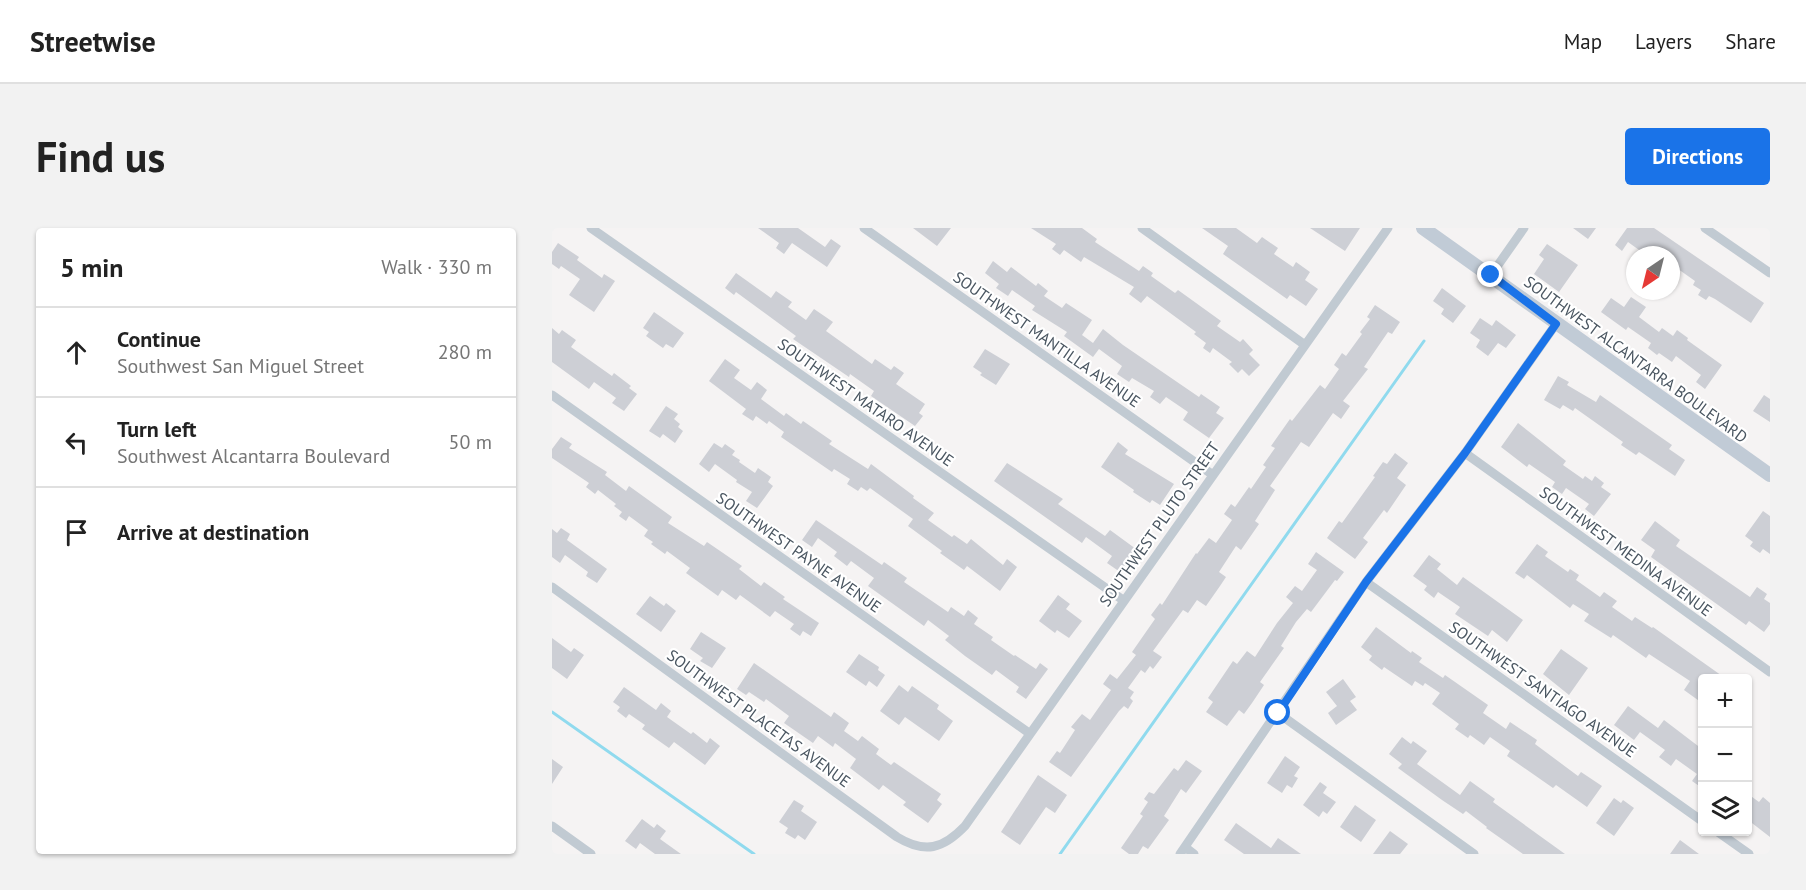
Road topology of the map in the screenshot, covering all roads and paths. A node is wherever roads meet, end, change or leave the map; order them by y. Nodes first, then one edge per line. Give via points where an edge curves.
1 (591, 228) edge
2 (864, 228) edge
3 (1142, 228) edge
4 (1388, 228) edge
5 (1423, 228) edge
6 (1524, 228) edge
7 (1711, 230) edge
8 (1770, 273) edge
9 (1491, 275) junction
10 (1556, 324) junction
11 (1305, 345) junction
12 (552, 395) edge
13 (1465, 453) junction
14 (1213, 475) junction
15 (1770, 475) edge
16 (1366, 582) junction
17 (552, 587) edge
18 (1123, 600) junction
19 (1770, 672) edge
20 (1278, 713) junction
21 (1029, 734) junction
22 (1698, 818) edge
23 (552, 826) edge
24 (955, 836) joint
25 (1725, 836) edge
26 (1182, 850) edge
27 (591, 854) edge
28 (1194, 854) edge
29 (1474, 854) edge
30 (1749, 854) edge

1 - 18 street, SOUTHWEST MATARO AVENUE
2 - 14 street, SOUTHWEST MANTILLA AVENUE
3 - 11 street
4 - 11 street, SOUTHWEST PLUTO STREET
5 - 9 street, SOUTHWEST ALCANTARRA BOULEVARD
6 - 9 street
7 - 8 street
9 - 10 street, SOUTHWEST ALCANTARRA BOULEVARD
10 - 13 street
10 - 15 street, SOUTHWEST ALCANTARRA BOULEVARD
11 - 14 street, SOUTHWEST PLUTO STREET
12 - 21 street, SOUTHWEST PAYNE AVENUE
13 - 16 street
13 - 19 street, SOUTHWEST MEDINA AVENUE
14 - 18 street, SOUTHWEST PLUTO STREET
16 - 20 street
16 - 22 street, SOUTHWEST SANTIAGO AVENUE
17 - 24 street, SOUTHWEST PLACETAS AVENUE via 897,837 926,847
18 - 21 street, SOUTHWEST PLUTO STREET
20 - 26 street
20 - 29 street
21 - 24 street, SOUTHWEST PLUTO STREET
23 - 27 street
25 - 30 street
26 - 28 street

